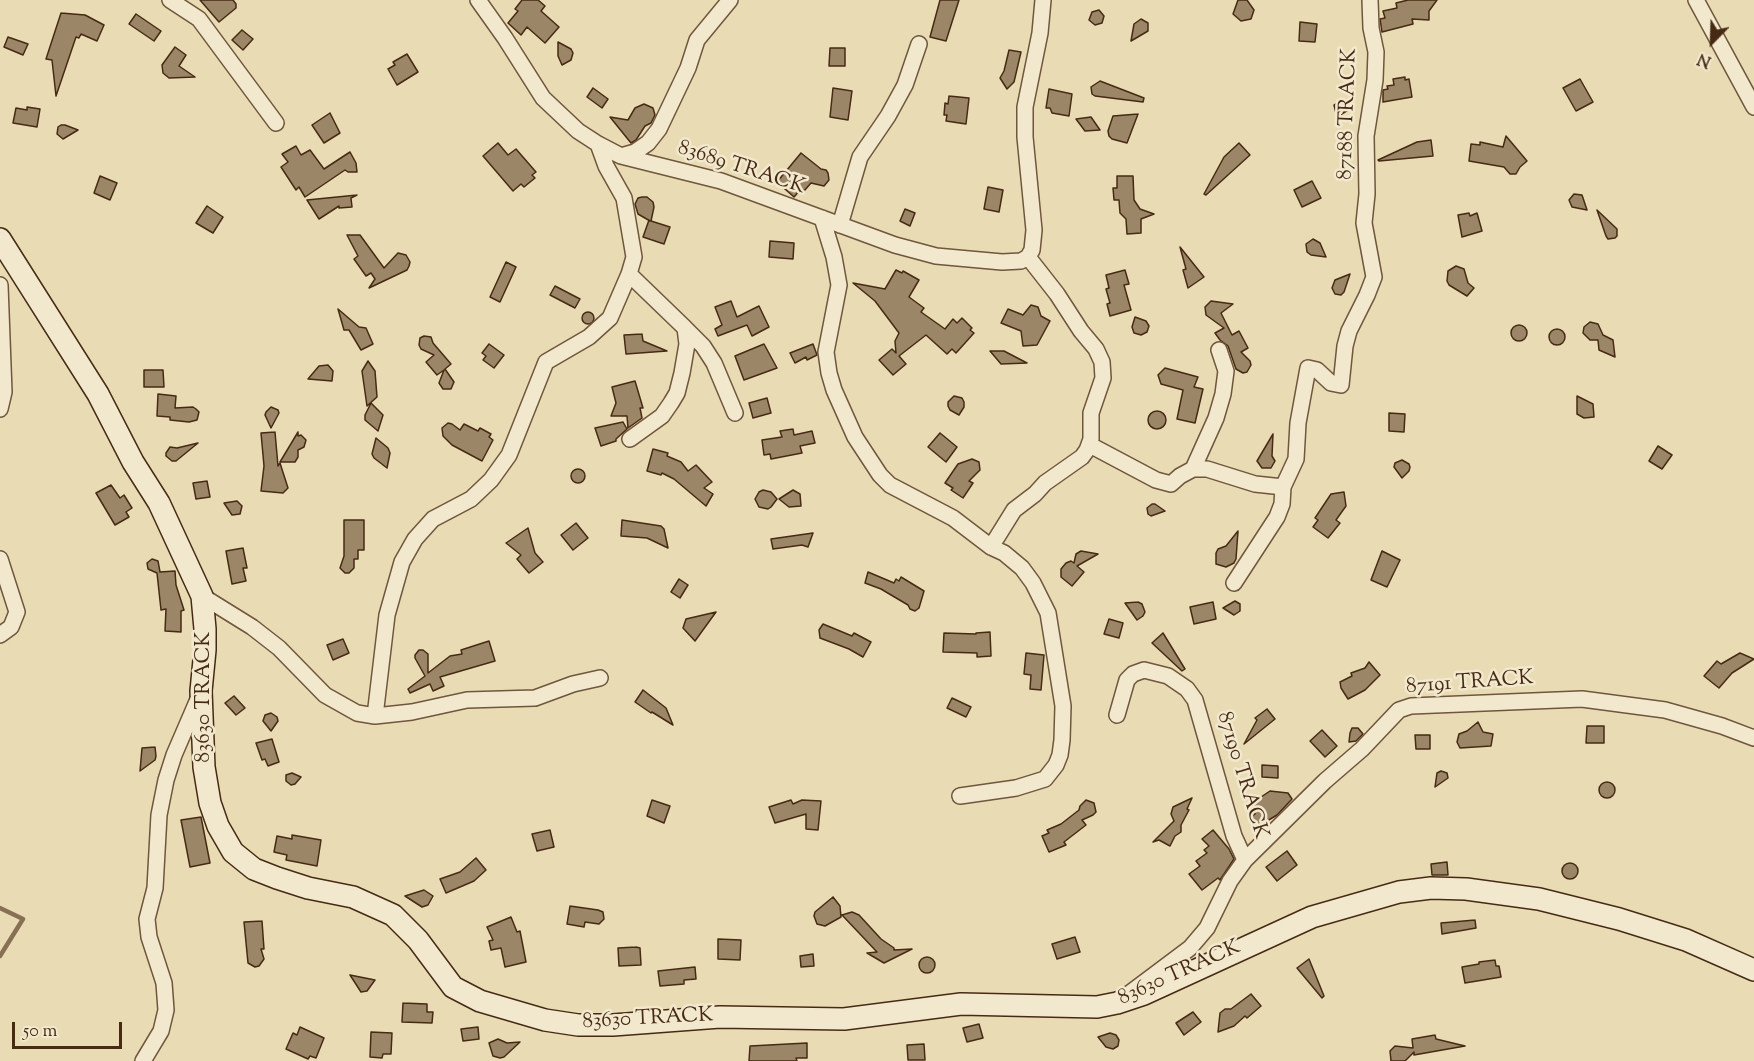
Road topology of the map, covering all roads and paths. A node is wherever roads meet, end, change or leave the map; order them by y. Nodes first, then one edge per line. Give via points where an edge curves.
1 (170, 0) edge
2 (478, 0) edge
3 (730, 0) edge
4 (1044, 0) edge
5 (1370, 0) edge
6 (1696, 0) edge
7 (919, 44) dead end
8 (1754, 107) edge
9 (276, 123) dead end
10 (598, 144) junction
11 (621, 156) junction
12 (822, 218) junction
13 (840, 225) junction
14 (0, 239) edge
15 (1028, 257) junction
16 (629, 274) junction
17 (0, 285) edge
18 (685, 328) junction
19 (1219, 351) dead end
20 (0, 409) edge
21 (735, 413) dead end
22 (630, 439) dead end
23 (1090, 445) junction
24 (1193, 469) junction
25 (1283, 487) junction
26 (991, 547) junction
27 (0, 559) edge
28 (1234, 583) dead end
29 (202, 596) junction
30 (0, 635) edge
31 (600, 678) dead end
32 (201, 691) junction
33 (375, 716) junction
34 (1117, 716) dead end
35 (1754, 738) edge
36 (960, 796) dead end
37 (1245, 860) junction
38 (1754, 970) edge
39 (1117, 1003) junction
40 (143, 1061) edge

1 - 9 street via 200,19
2 - 10 street, 83689 TRACK via 543,98
3 - 11 street via 697,40 659,129 648,143
4 - 15 street via 1025,108 1035,230
5 - 25 street, 87188 TRACK via 1376,52 1366,136 1364,223 1374,277 1349,331 1341,385 1308,368 1296,459
6 - 8 street
7 - 13 street via 905,85 860,157
10 - 11 street, 83689 TRACK
10 - 16 street via 624,198 634,257
11 - 12 street, 83689 TRACK via 721,181
12 - 13 street, 83689 TRACK
12 - 26 street via 839,285 826,352 829,373 855,437 890,485 953,518
13 - 15 street, 83689 TRACK via 936,255 987,262 1014,262
14 - 29 street, 83630 TRACK via 98,394 159,503
15 - 23 street via 1102,362 1102,378 1091,414
16 - 18 street
16 - 33 street via 610,318 589,338 546,362 509,455 491,480 471,499 433,519 402,562 387,615
17 - 20 street via 4,392
18 - 21 street via 714,363
18 - 22 street via 687,344 677,393 662,416
19 - 24 street via 1226,371 1223,394
23 - 24 street via 1156,480 1172,484
23 - 26 street via 1082,457 1014,510
24 - 25 street
25 - 28 street via 1277,518
26 - 36 street via 1022,568 1048,613 1064,724 1056,765 1045,779 1016,788
27 - 30 street via 17,612 11,627
29 - 32 street, 83630 TRACK via 205,650
29 - 33 street via 270,641 325,695 357,713
31 - 33 street via 535,698 467,700 405,714
32 - 39 street, 83630 TRACK via 204,767 210,803 233,852 254,869 308,888 353,897 393,915 418,940 453,987 480,1001 578,1025 720,1017 844,1019 961,1004 1097,1007
32 - 40 street via 174,755 159,815 155,888 147,920 148,937 164,983 166,1010 161,1031
34 - 37 street, 87190 TRACK via 1127,680 1133,674 1144,670 1168,676 1187,689 1195,700 1231,826
35 - 37 street, 87191 TRACK via 1665,710 1582,699 1411,706 1391,716 1362,749
37 - 39 street, 87190 TRACK via 1199,939
38 - 39 street, 83630 TRACK via 1686,940 1619,919 1539,900 1431,888 1399,892 1312,917

